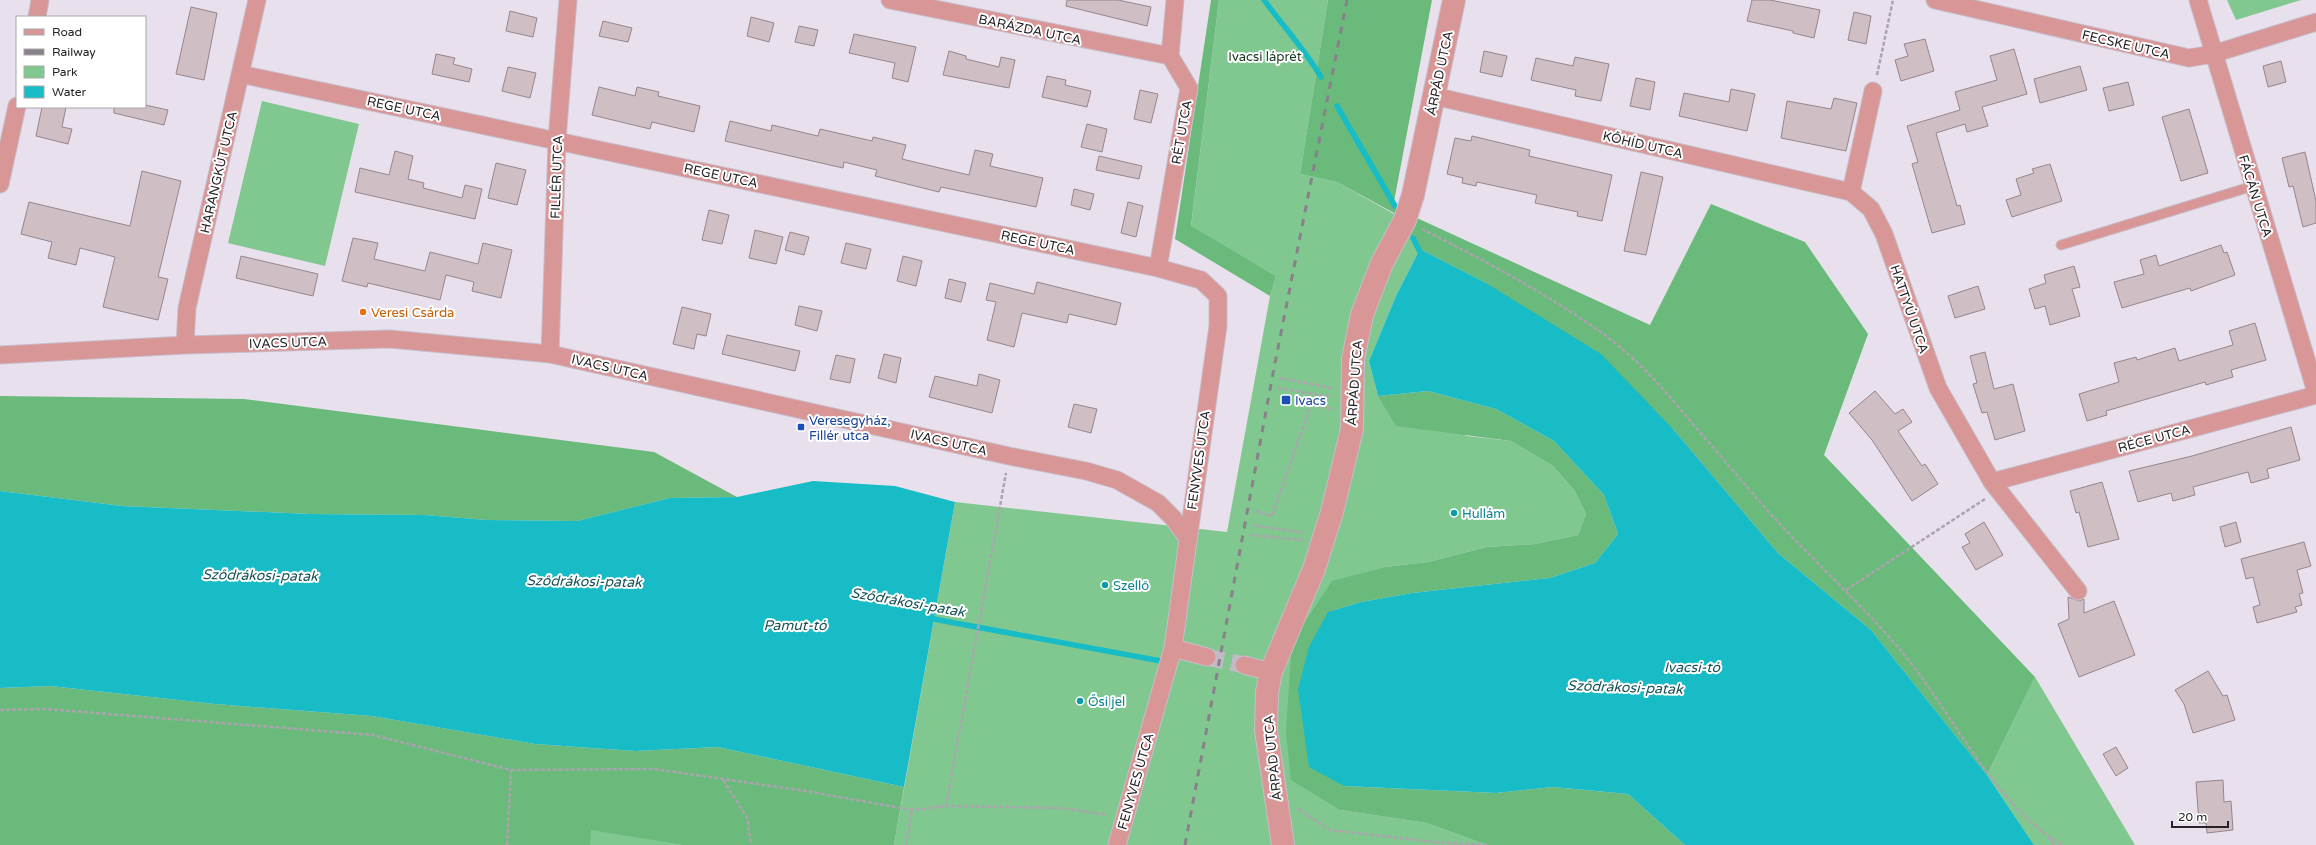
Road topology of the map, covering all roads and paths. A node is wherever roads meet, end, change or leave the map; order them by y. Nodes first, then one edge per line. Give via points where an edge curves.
1 (40, 0) edge
2 (257, 0) edge
3 (568, 0) edge
4 (890, 0) edge
5 (1175, 0) edge
6 (1454, 0) edge
7 (1893, 0) edge
8 (1935, 0) edge
9 (2198, 0) edge
10 (37, 16) edge
11 (2316, 22) edge
12 (2213, 54) junction
13 (1170, 56) junction
14 (240, 74) junction
15 (1873, 91) joint
16 (1434, 96) junction
17 (17, 108) edge
18 (557, 140) junction
19 (0, 184) edge
20 (2253, 186) junction
21 (1851, 192) junction
22 (1405, 220) junction
23 (2061, 245) dead end
24 (1158, 268) junction
25 (1201, 280) joint
26 (185, 345) junction
27 (550, 354) junction
28 (0, 355) edge
29 (1280, 378) dead end
30 (1278, 388) dead end
31 (1333, 388) dead end
32 (2316, 392) edge
33 (2316, 395) edge
34 (1332, 397) dead end
35 (1353, 414) junction
36 (1009, 456) junction
37 (1995, 486) junction
38 (1256, 511) dead end
39 (1253, 526) dead end
40 (1307, 533) dead end
41 (1251, 535) dead end
42 (1187, 537) junction
43 (1305, 540) dead end
44 (1846, 590) junction
45 (2078, 591) dead end
46 (1173, 648) junction
47 (1207, 657) tunnel mouth
48 (1244, 665) tunnel mouth
49 (1271, 672) junction
50 (0, 710) edge
51 (511, 770) junction
52 (722, 779) junction
53 (1275, 793) junction
54 (946, 806) junction
55 (912, 810) junction
56 (1125, 818) junction
57 (2048, 836) junction
58 (508, 845) edge
59 (751, 845) edge
60 (906, 845) edge
61 (1117, 845) edge
62 (1283, 845) edge
63 (1488, 845) edge
64 (2054, 845) edge
65 (2062, 845) edge

1 - 10 street
2 - 14 street, HARANGKÚT UTCA
3 - 18 street, FILLÉR UTCA
4 - 13 street, BARÁZDA UTCA
5 - 13 street
6 - 16 street, ÁRPÁD UTCA
7 - 15 path
8 - 12 street, FECSKE UTCA via 2189,58
9 - 12 street, FÁCÁN UTCA
11 - 12 street, FECSKE UTCA
12 - 20 street, FÁCÁN UTCA
13 - 24 street, RÉT UTCA via 1189,88
14 - 18 street, REGE UTCA
14 - 26 street, HARANGKÚT UTCA via 187,308
15 - 21 street
16 - 21 street, KŐHÍD UTCA
16 - 22 street, ÁRPÁD UTCA via 1413,195
17 - 19 street
18 - 24 street, REGE UTCA
18 - 27 street, FILLÉR UTCA
20 - 23 lane
20 - 32 street, FÁCÁN UTCA
21 - 37 street, HATTYÚ UTCA via 1871,209 1884,234 1938,388
22 - 35 street, ÁRPÁD UTCA via 1382,263 1362,315 1353,359
22 - 44 path via 1552,299 1607,336 1652,375 1770,513
24 - 25 street, REGE UTCA
25 - 42 street, FENYVES UTCA via 1218,296 1218,326
26 - 27 street, IVACS UTCA via 390,339
26 - 28 street, IVACS UTCA
27 - 36 street, IVACS UTCA
29 - 31 path
30 - 34 path
33 - 37 street, RÉCE UTCA
35 - 38 path via 1311,405 1272,516
35 - 49 street, ÁRPÁD UTCA via 1352,429 1335,497 1314,568
36 - 42 street, IVACS UTCA via 1086,471 1117,480 1158,503 1174,518
36 - 54 path
37 - 44 path
37 - 45 street, HATTYÚ UTCA
39 - 40 path
41 - 43 path
42 - 46 street, FENYVES UTCA
44 - 57 path via 1903,653 2013,805
46 - 47 street
46 - 56 street, FENYVES UTCA
48 - 49 street
49 - 53 street, ÁRPÁD UTCA via 1267,692 1266,730
50 - 51 path via 46,708 373,735
51 - 52 path via 654,769
51 - 58 path
52 - 55 path
52 - 59 path via 748,817
53 - 62 street, ÁRPÁD UTCA
53 - 63 path via 1330,830 1434,842
54 - 55 path
54 - 56 path via 1061,808
55 - 60 path
56 - 61 street, FENYVES UTCA
57 - 64 path
57 - 65 path

